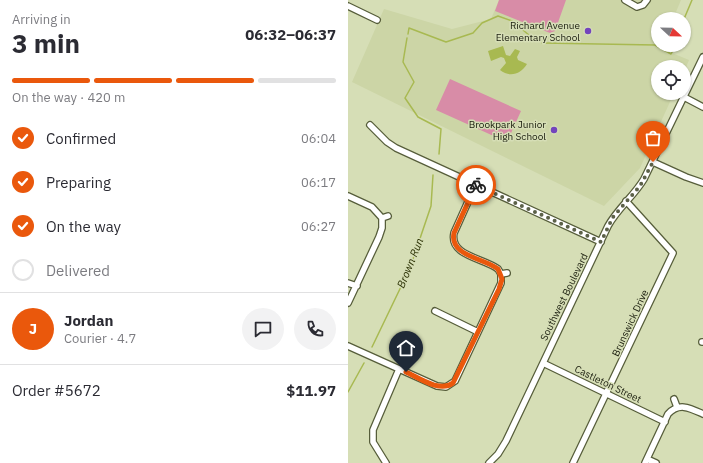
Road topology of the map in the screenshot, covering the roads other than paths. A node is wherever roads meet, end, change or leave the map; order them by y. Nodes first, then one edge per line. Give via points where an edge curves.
1 (626, 0) edge
2 (647, 0) edge
3 (348, 6) edge
4 (378, 20) dead end
5 (703, 57) edge
6 (691, 82) edge
7 (683, 100) edge
8 (690, 100) edge
9 (703, 107) edge
10 (370, 125) dead end
11 (653, 162) junction
12 (703, 183) edge
13 (476, 184) junction
14 (348, 196) edge
15 (626, 201) junction
16 (601, 242) junction
17 (348, 283) edge
18 (357, 286) junction
19 (348, 303) edge
20 (435, 311) dead end
21 (478, 332) junction
22 (348, 346) edge
23 (543, 363) junction
24 (399, 369) junction
25 (606, 394) junction
26 (674, 399) dead end
27 (677, 408) junction
28 (703, 414) edge
29 (665, 422) junction
30 (646, 461) edge
31 (386, 463) edge
32 (489, 463) edge
33 (573, 463) edge
34 (656, 463) edge

1 - 2 street via 637,7
3 - 4 street
5 - 6 street, Southwest Boulevard
7 - 11 street, Southwest Boulevard
8 - 9 street
10 - 13 street via 390,145
11 - 12 street
11 - 15 street, Southwest Boulevard via 640,186
13 - 16 street
13 - 21 street via 454,233 452,245 504,274
14 - 18 street via 372,207 385,217
15 - 16 street, Southwest Boulevard via 613,217
15 - 25 street, Brunswick Drive via 673,253
16 - 23 street, Southwest Boulevard
17 - 18 street
18 - 19 street
20 - 21 street
21 - 24 street via 449,389
22 - 24 street
23 - 25 street, Castleton Street
23 - 32 street, Southwest Boulevard via 506,441
24 - 31 street via 373,430 373,442
25 - 29 street, Castleton Street
25 - 33 street, Brunswick Drive
26 - 27 street
27 - 28 street via 690,408
27 - 29 street via 668,414
29 - 30 street
30 - 34 street

